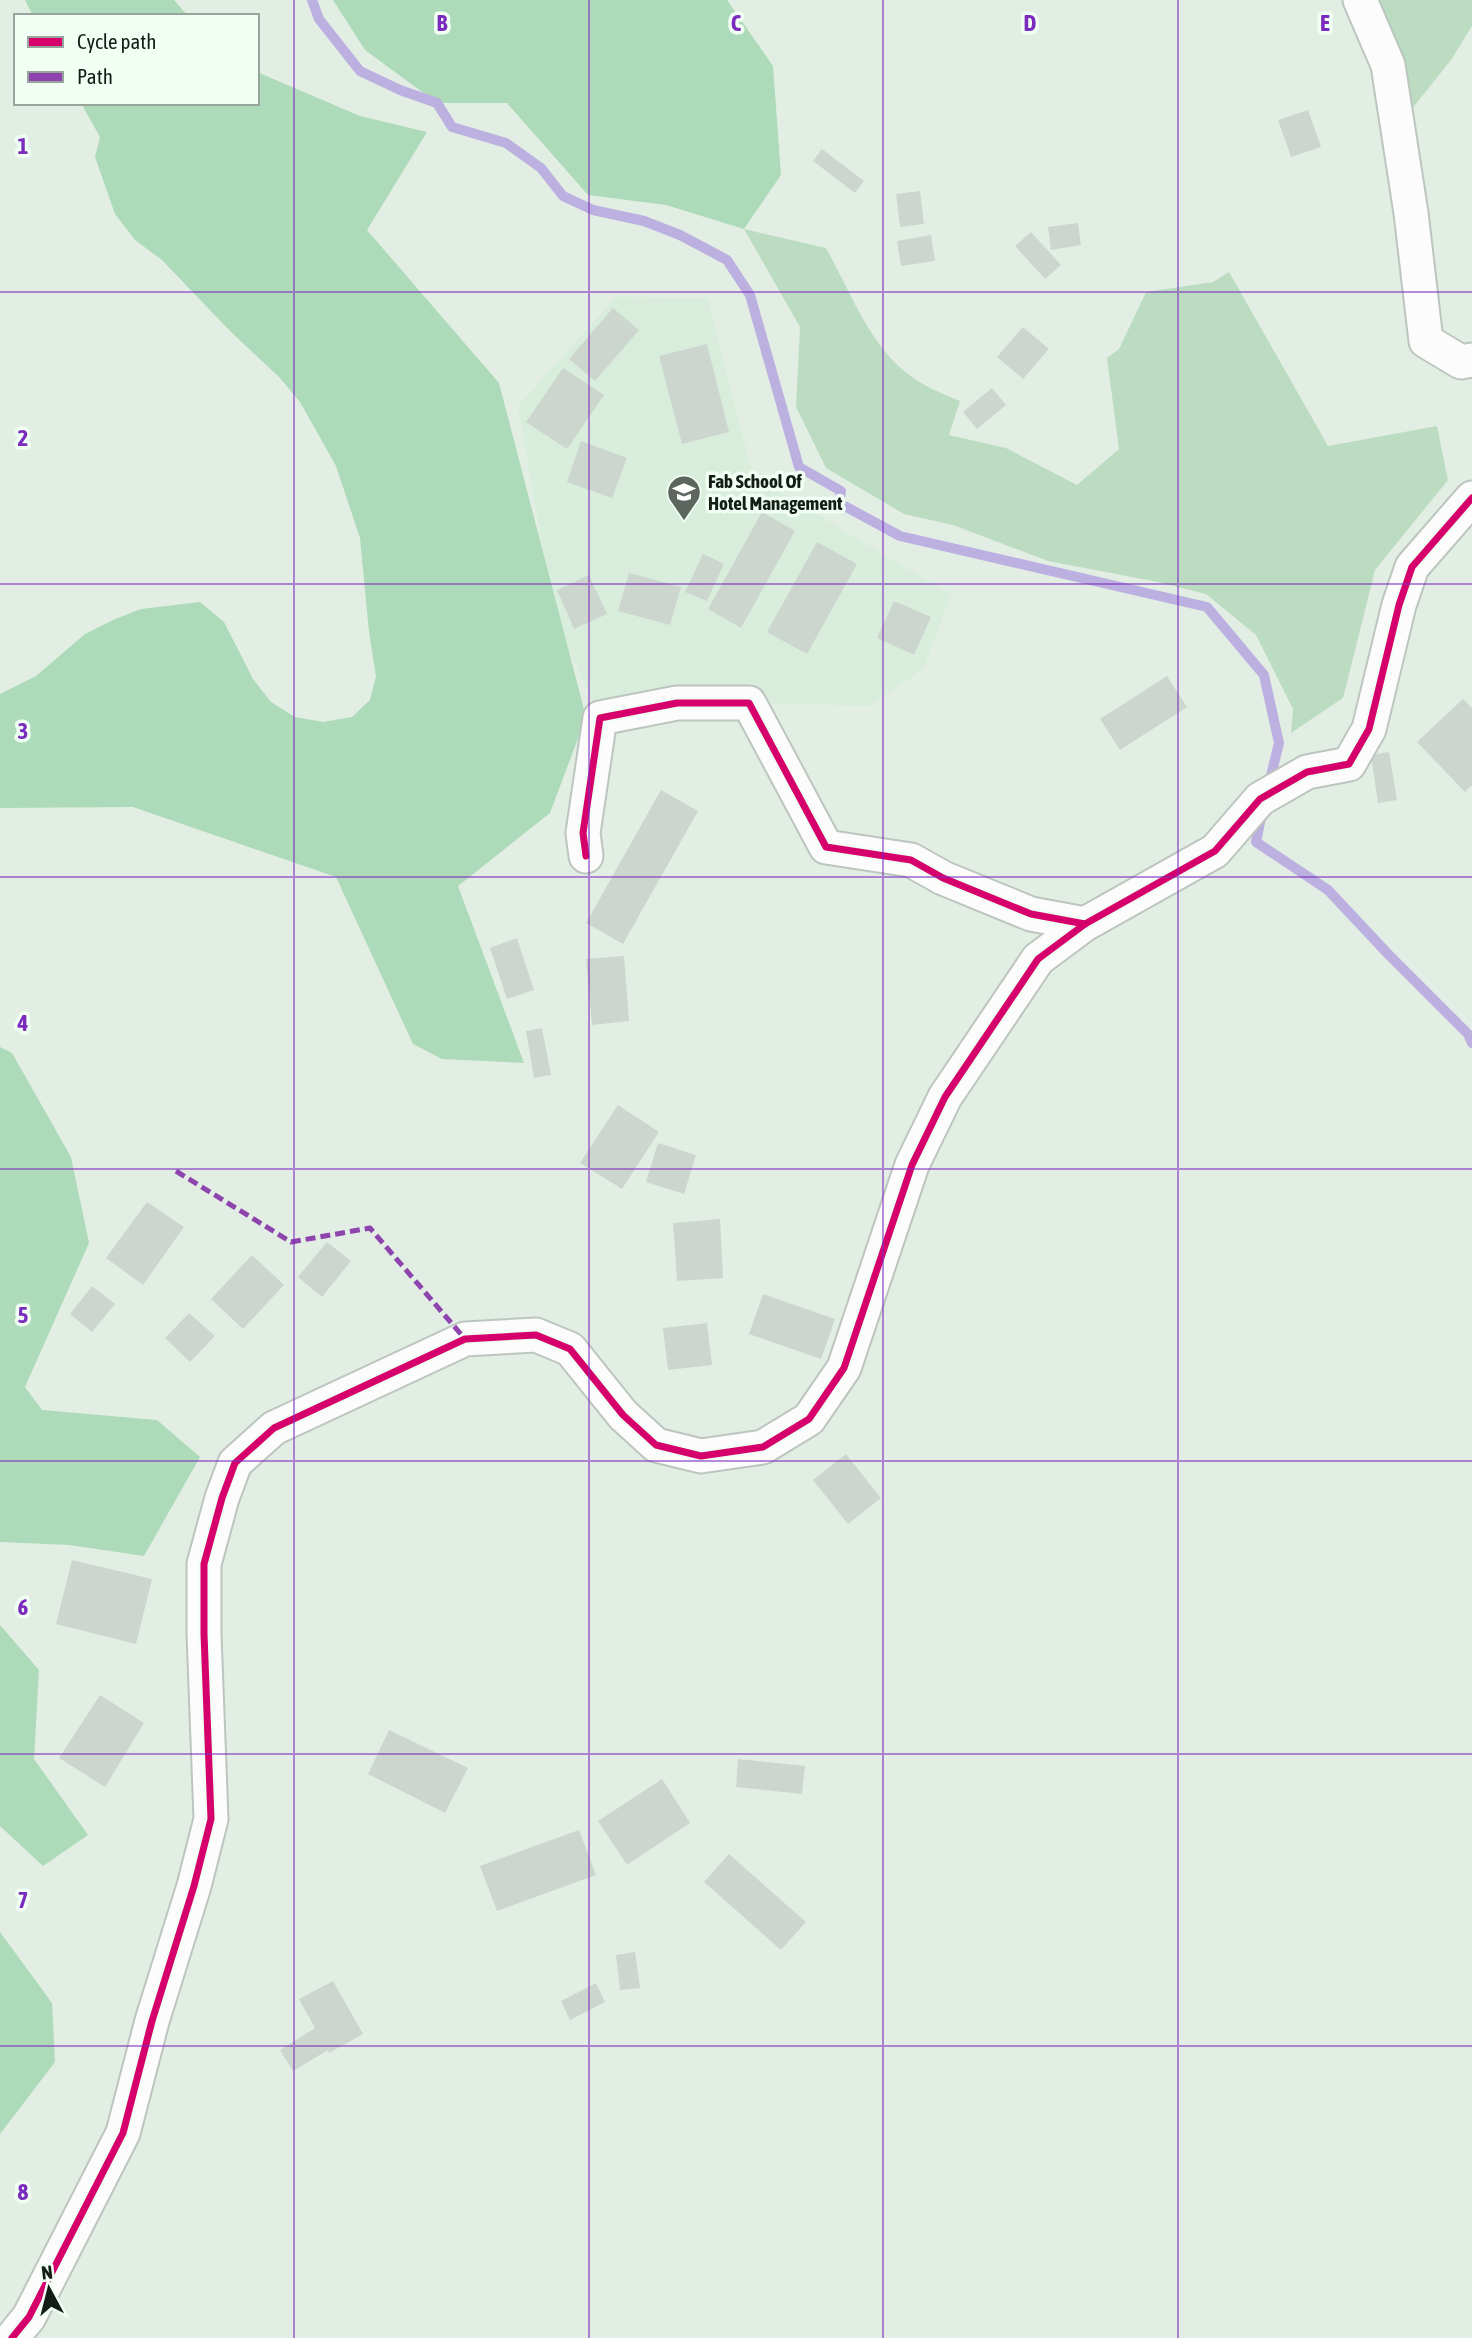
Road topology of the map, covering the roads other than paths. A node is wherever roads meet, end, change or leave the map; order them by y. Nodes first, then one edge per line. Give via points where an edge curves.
1 (1360, 0) edge
2 (1472, 360) edge
3 (1472, 498) edge
4 (586, 856) dead end
5 (1085, 924) junction
6 (12, 2338) edge

1 - 2 street via 1388,65 1426,341 1461,362
3 - 5 street via 1412,567 1369,729 1349,764 1307,772 1260,799 1215,851
4 - 5 street via 583,833 600,718 677,703 749,703 826,847 911,860 1031,914
5 - 6 street via 1038,959 946,1097 912,1165 844,1368 809,1419 763,1447 701,1456 656,1445 622,1415 570,1349 536,1335 465,1339 274,1428 235,1463 204,1563 208,1833 123,2133 29,2317

